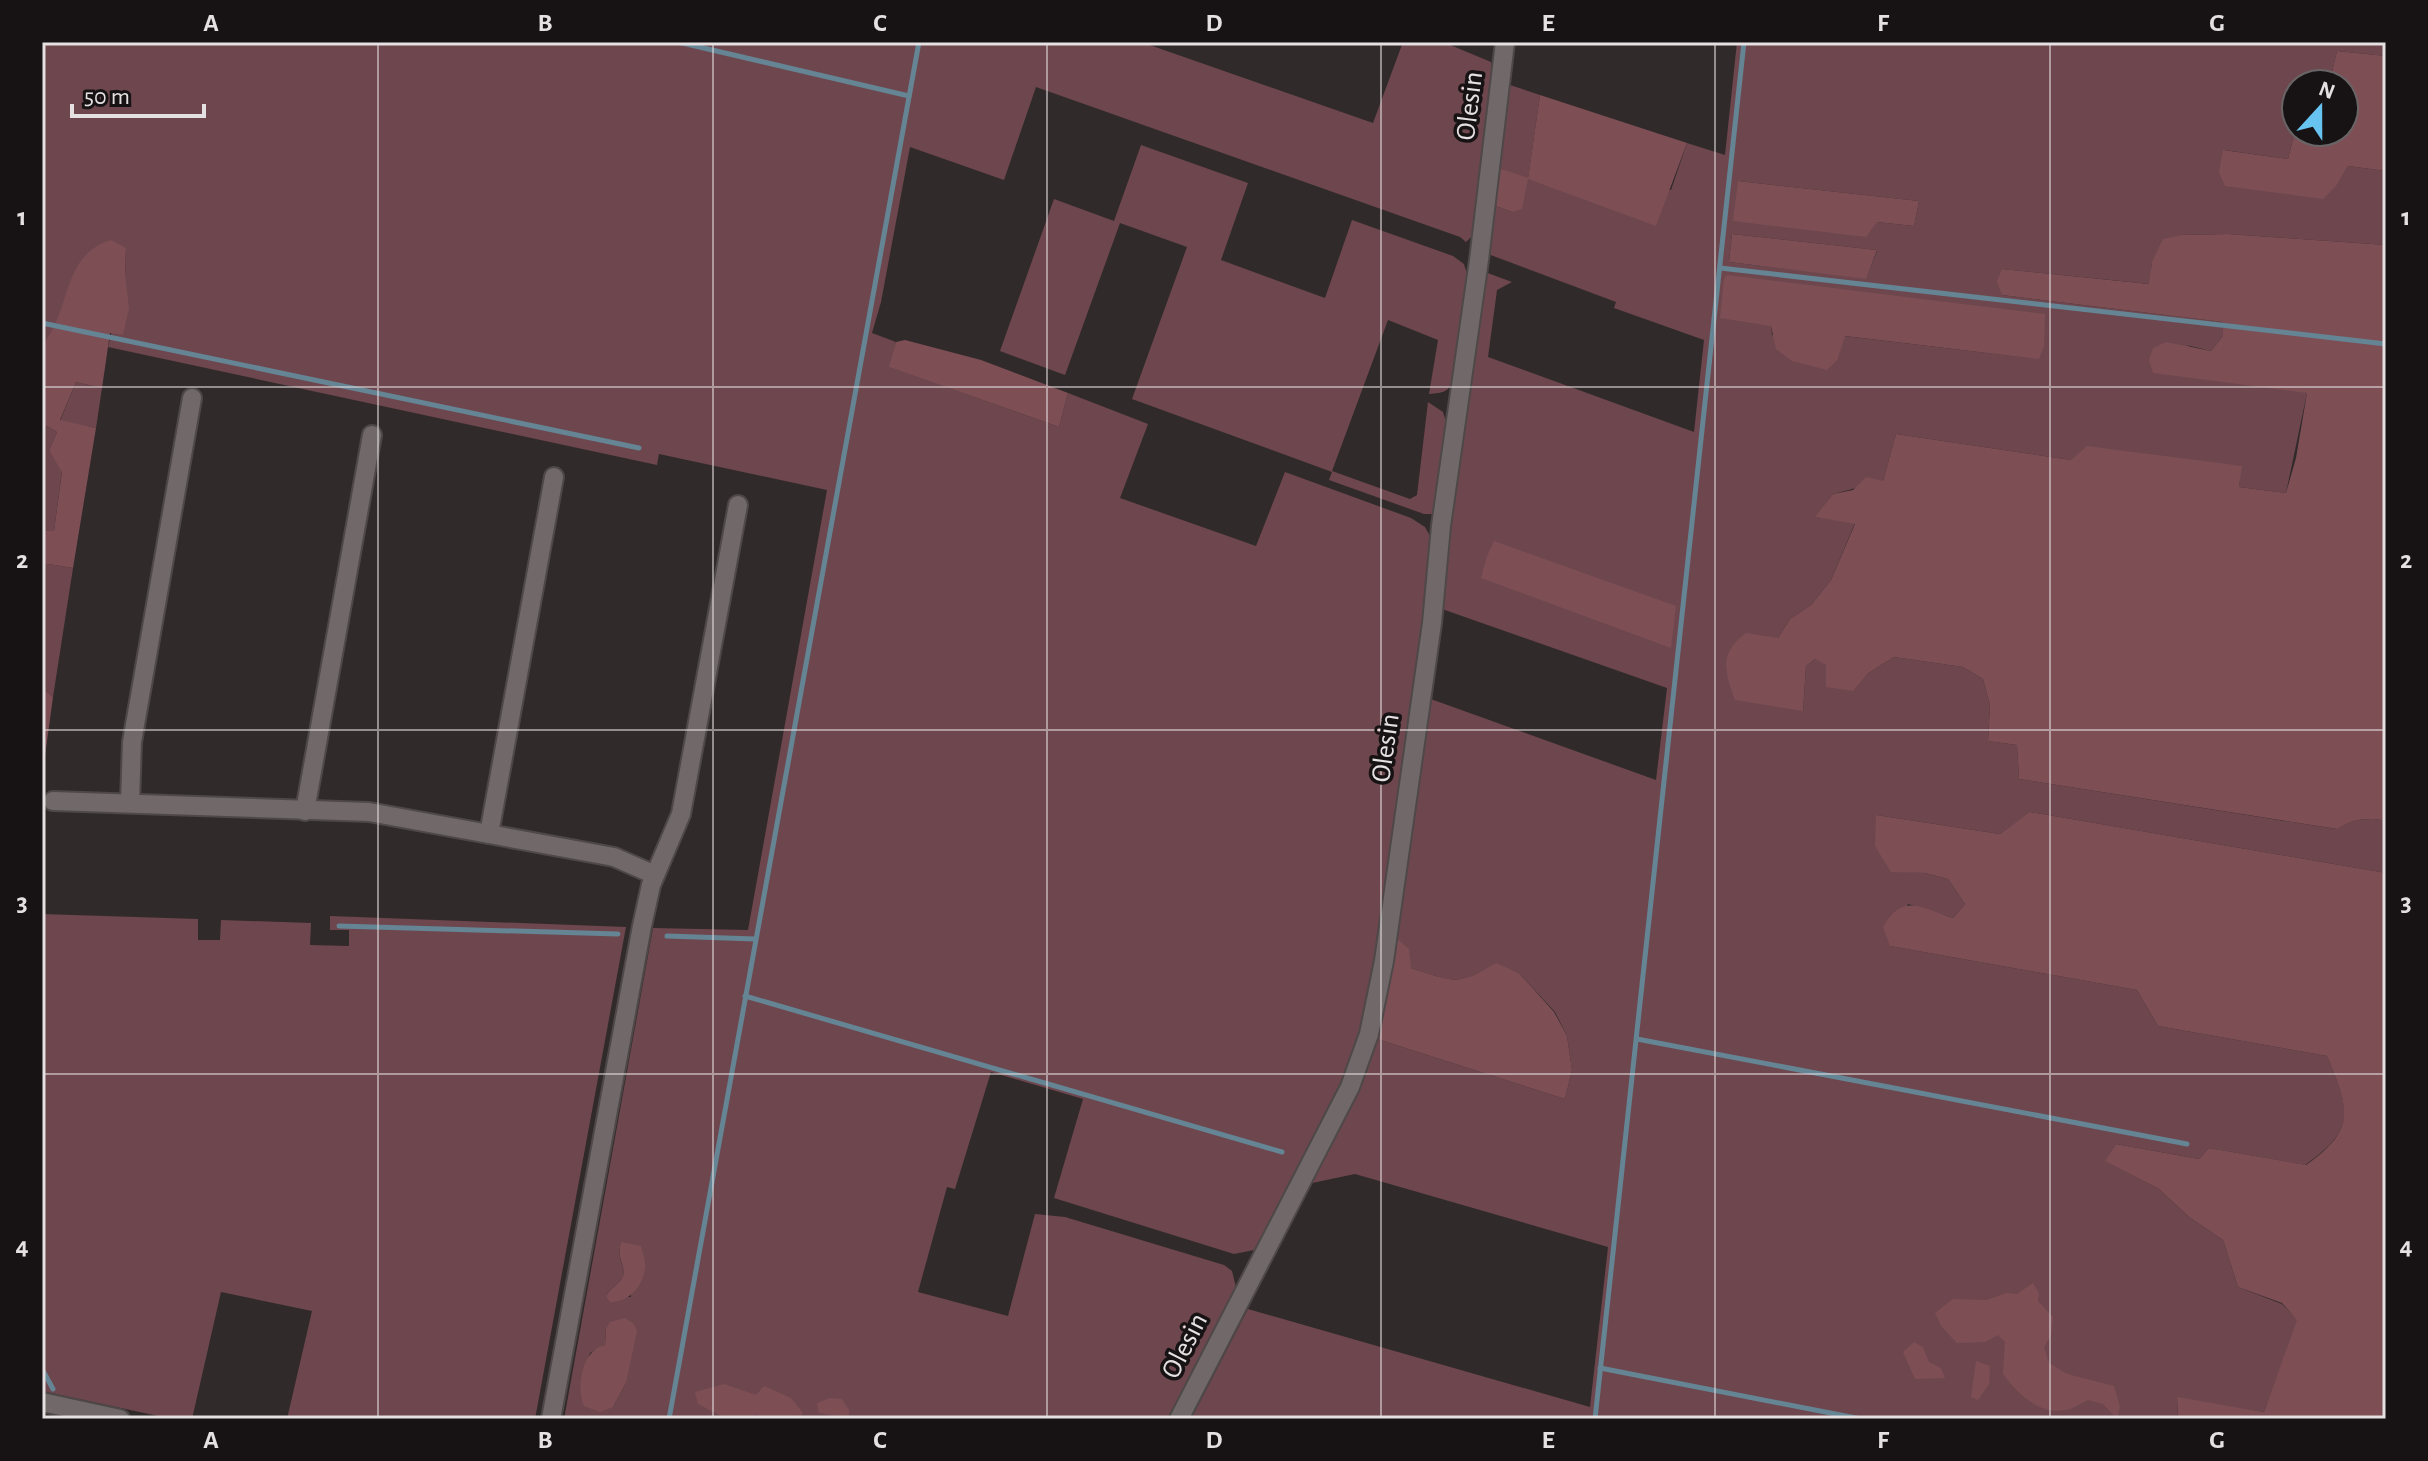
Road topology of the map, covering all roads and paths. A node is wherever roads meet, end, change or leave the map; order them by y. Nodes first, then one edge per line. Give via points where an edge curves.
1 (1505, 42) edge
2 (192, 398) dead end
3 (372, 435) dead end
4 (554, 477) dead end
5 (738, 505) dead end
6 (53, 801) dead end
7 (130, 802) junction
8 (305, 811) junction
9 (489, 834) junction
10 (655, 875) junction
11 (42, 1402) edge
12 (120, 1419) edge
13 (551, 1419) edge
14 (1179, 1419) edge

1 - 14 street, Olesin via 1432,623 1369,1034 1350,1087
2 - 7 street via 132,742
3 - 8 street
4 - 9 street
5 - 10 street via 681,814
6 - 7 street
7 - 8 street
8 - 9 street via 369,812
9 - 10 street via 614,857
10 - 13 street
11 - 12 street

